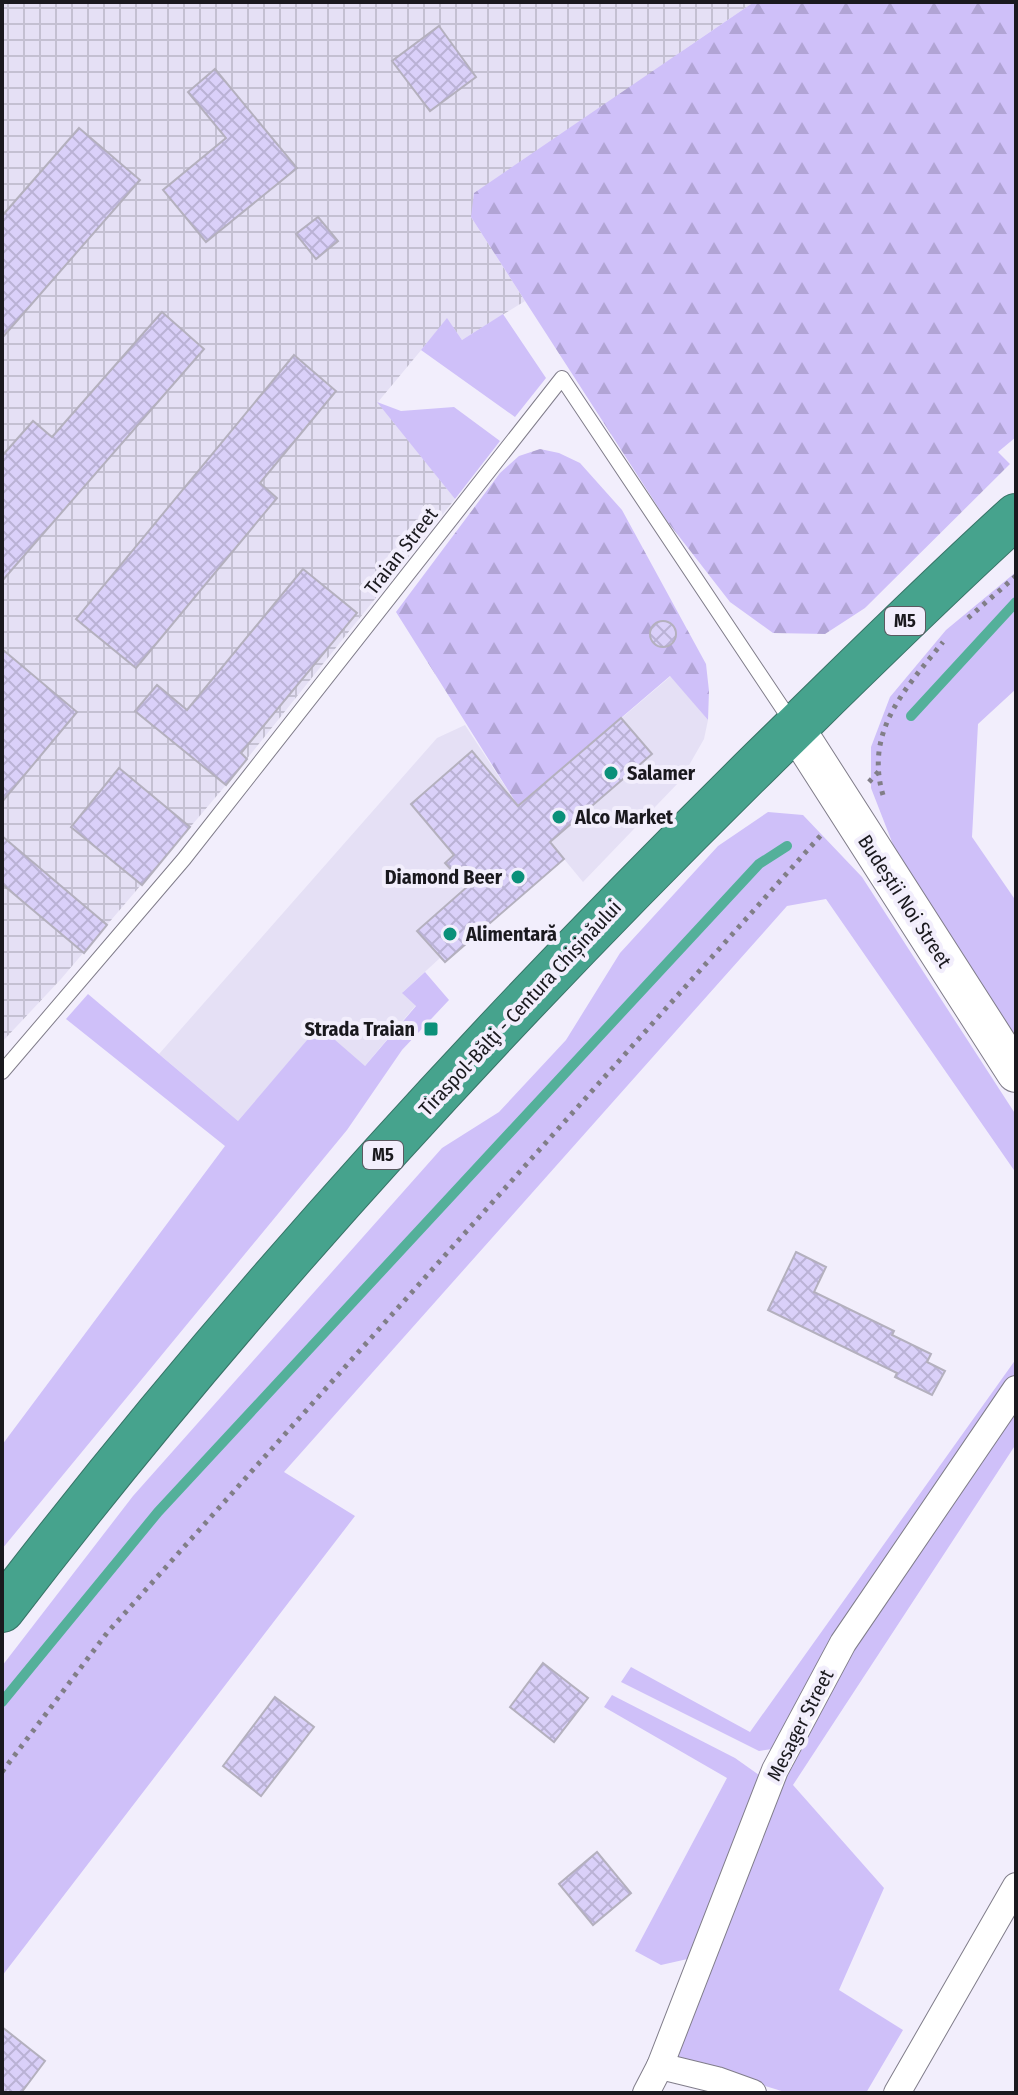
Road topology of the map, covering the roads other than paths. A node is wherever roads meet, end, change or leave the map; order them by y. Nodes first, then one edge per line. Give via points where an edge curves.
1 (1016, 516) edge
2 (795, 728) junction
3 (2, 1072) edge
4 (1016, 1073) edge
5 (1016, 1389) edge
6 (2, 1610) edge
7 (1016, 1886) edge
8 (660, 2066) junction
9 (646, 2093) edge
10 (753, 2093) edge
11 (897, 2093) edge

1 - 2 highway, Tiraspol-Bălţi - Centura Chișinăului / M5
2 - 3 lane, Traian Street via 562,378 184,859
2 - 4 street, Budeștii Noi Street
2 - 6 highway, Tiraspol-Bălţi - Centura Chișinăului / M5 via 653,868 367,1172 234,1324
5 - 8 street, Mesager Street via 843,1643 775,1770
7 - 11 street
8 - 9 street, Mesager Street
8 - 10 street

